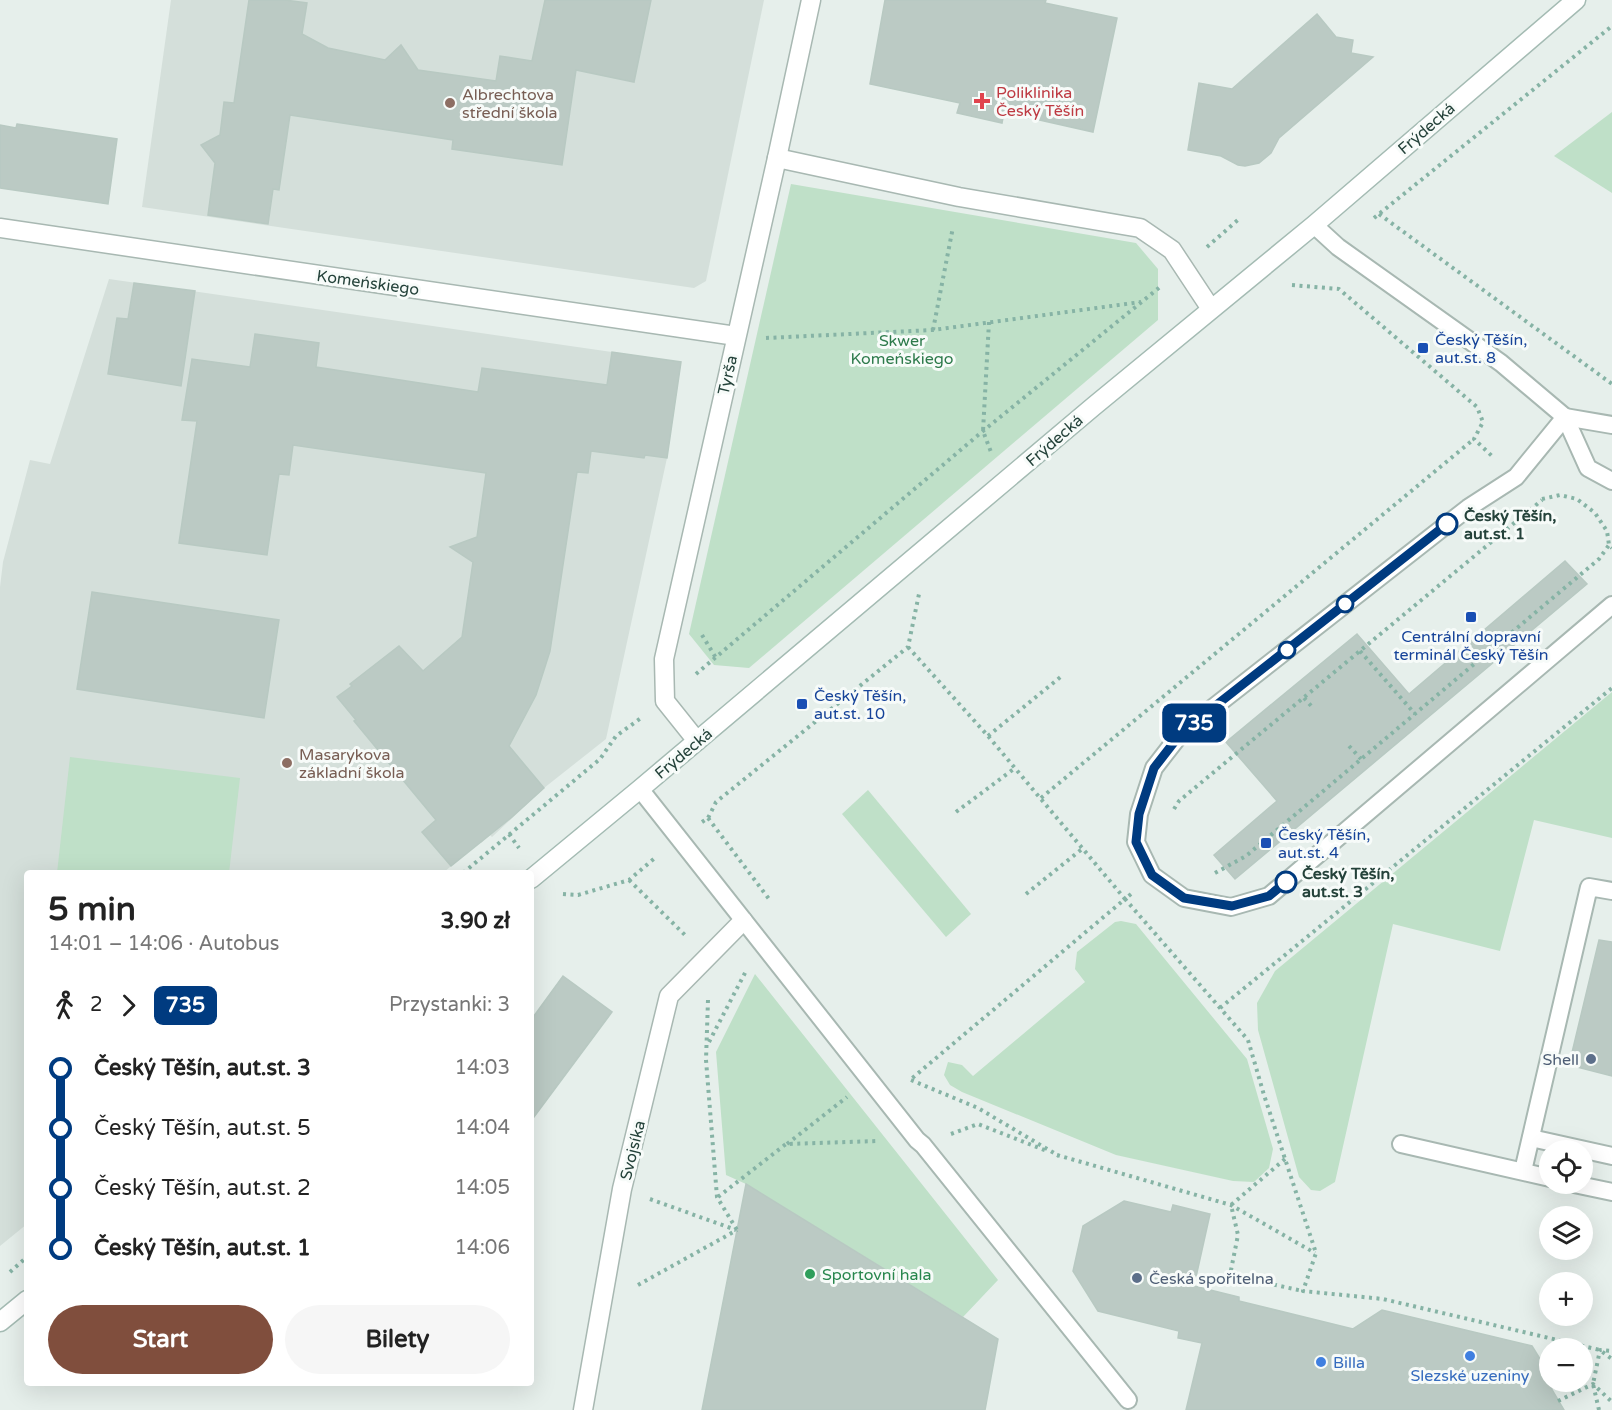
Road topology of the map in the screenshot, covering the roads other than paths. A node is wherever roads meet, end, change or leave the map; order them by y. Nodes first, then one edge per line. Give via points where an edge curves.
1 (811, 0) edge
2 (1576, 0) edge
3 (777, 158) junction
4 (1314, 225) junction
5 (0, 228) edge
6 (1210, 309) junction
7 (736, 336) junction
8 (1566, 417) junction
9 (1612, 425) edge
10 (1612, 481) edge
11 (1612, 605) edge
12 (697, 741) junction
13 (640, 789) junction
14 (535, 876) edge
15 (1612, 891) edge
16 (743, 921) junction
17 (1531, 1138) junction
18 (1401, 1144) dead end
19 (1612, 1156) edge
20 (1523, 1171) junction
21 (1539, 1175) edge
22 (1593, 1188) edge
23 (1612, 1192) edge
24 (24, 1302) edge
25 (0, 1322) edge
26 (1128, 1400) dead end
27 (583, 1410) edge

1 - 3 street, Tyrša
2 - 4 street, Frýdecká
3 - 6 street via 959,197 1140,228 1172,250
3 - 7 street, Tyrša
4 - 6 street, Frýdecká
4 - 8 lane via 1338,247 1501,363
5 - 7 street, Komeńskiego
6 - 12 street, Frýdecká
7 - 12 street, Tyrša via 664,658 664,701
8 - 9 lane
8 - 10 lane via 1588,468
8 - 11 lane via 1516,477 1468,507 1182,732 1154,768 1139,814 1136,842 1152,875 1184,898 1232,906 1269,896
12 - 13 street, Frýdecká
13 - 14 street, Frýdecká
13 - 16 lane
15 - 17 lane via 1589,886
16 - 26 lane
16 - 27 street, Svojsíka via 669,996 622,1189
17 - 19 lane
17 - 20 lane
18 - 20 lane
20 - 21 lane
22 - 23 lane
24 - 25 street

